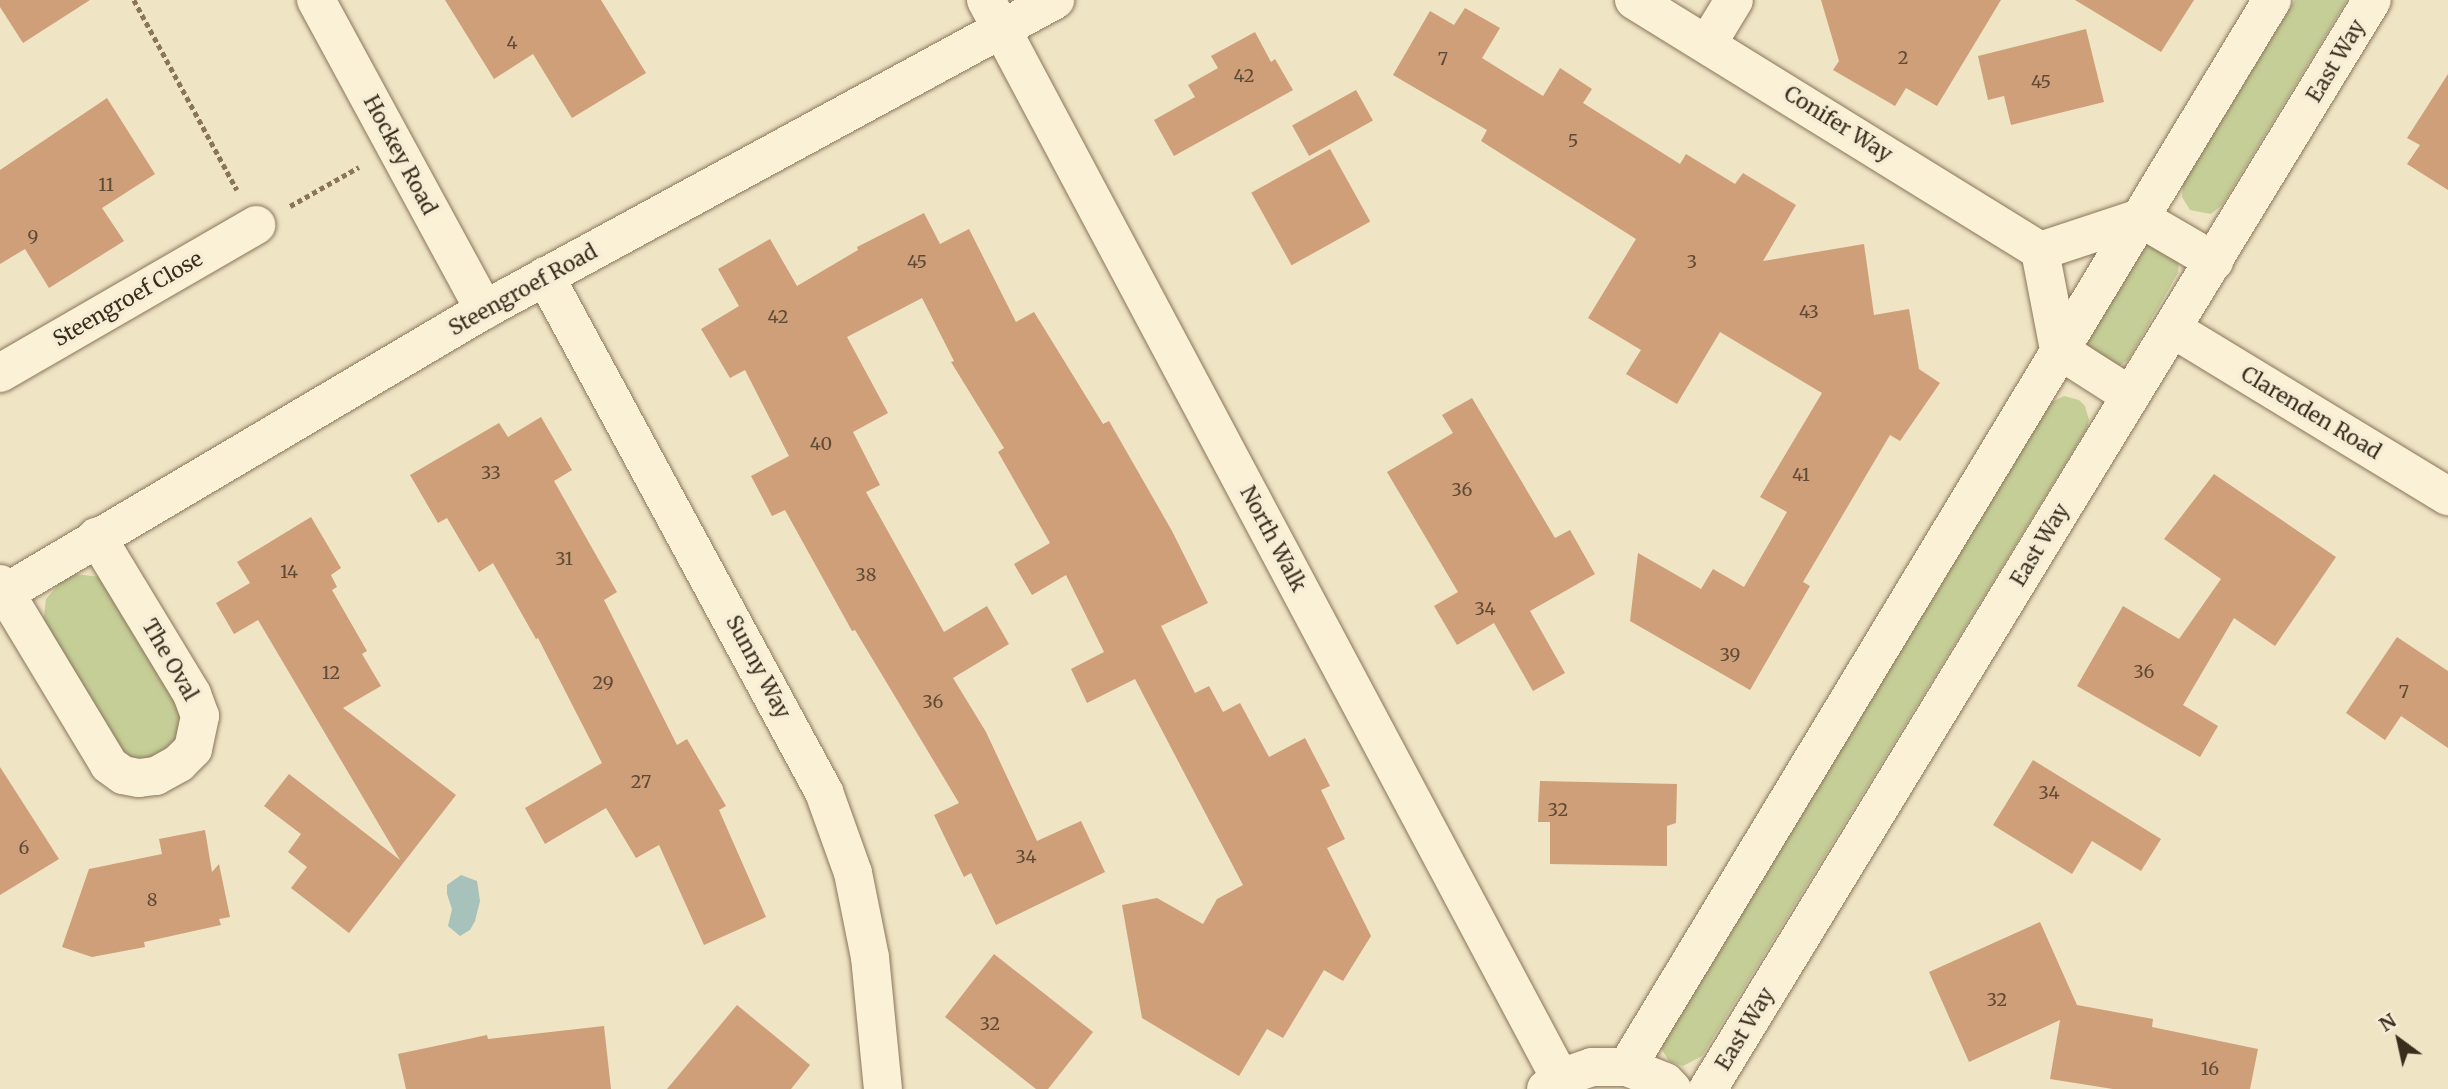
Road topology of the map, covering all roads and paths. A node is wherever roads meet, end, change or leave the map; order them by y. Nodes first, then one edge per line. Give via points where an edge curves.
1 (134, 0) edge
2 (317, 0) edge
3 (1055, 0) edge
4 (1634, 0) edge
5 (1734, 0) edge
6 (2272, 0) edge
7 (2372, 0) edge
8 (993, 14) edge
9 (1708, 43) junction
10 (395, 146) junction
11 (2140, 218) junction
12 (257, 225) junction
13 (2040, 251) junction
14 (2214, 261) junction
15 (545, 276) junction
16 (484, 310) junction
17 (2173, 329) junction
18 (2059, 349) junction
19 (0, 373) edge
20 (2131, 396) junction
21 (2448, 496) edge
22 (97, 537) junction
23 (2, 591) edge
24 (1627, 1067) junction
25 (1553, 1084) edge
26 (883, 1089) edge
27 (1672, 1089) edge
28 (1708, 1089) edge

1 - 12 path
2 - 10 street, Hockey Road
3 - 8 street, Steengroef Road
4 - 9 street, Conifer Way
5 - 9 street
6 - 11 street
7 - 14 street, East Way
8 - 15 street, Steengroef Road
8 - 25 street, North Walk
9 - 13 street, Conifer Way
10 - 12 path
10 - 16 street, Hockey Road
11 - 13 street
11 - 14 street
11 - 18 street
12 - 19 street, Steengroef Close
13 - 18 street
14 - 17 street, East Way
15 - 16 street, Steengroef Road
15 - 26 street, Sunny Way via 824,792 853,873 870,957
16 - 22 street, Steengroef Road
17 - 20 street, East Way
17 - 21 street, Clarenden Road
18 - 20 street
18 - 24 street
20 - 28 street, East Way
22 - 23 street, Steengroef Road
22 - 23 street, The Oval via 192,694 200,716 193,749 179,763 156,776 139,778 123,775 109,765
24 - 25 street via 1592,1067
24 - 27 street

